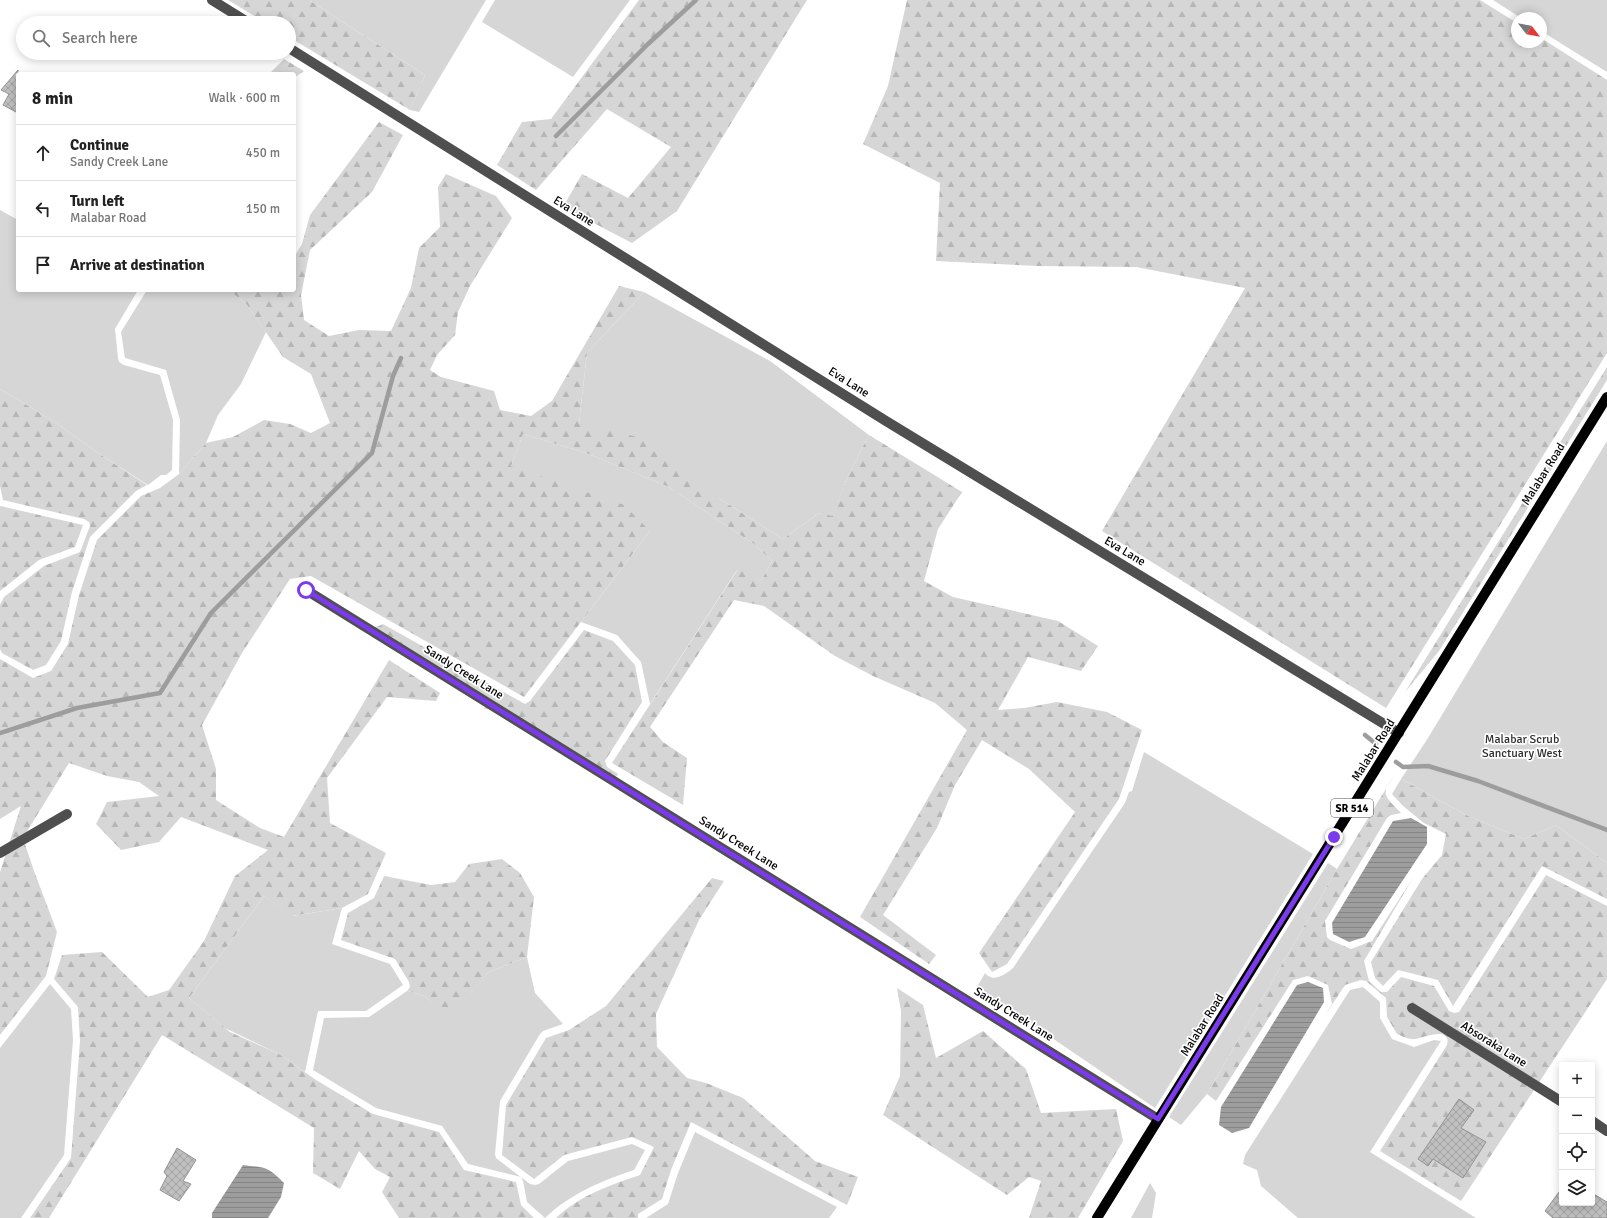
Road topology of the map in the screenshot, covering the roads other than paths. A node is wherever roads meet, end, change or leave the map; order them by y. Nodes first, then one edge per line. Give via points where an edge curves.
1 (212, 0) edge
2 (238, 16) edge
3 (296, 52) edge
4 (1607, 397) edge
5 (306, 590) dead end
6 (1399, 733) junction
7 (67, 814) dead end
8 (0, 853) edge
9 (1412, 1008) dead end
10 (1559, 1100) edge
11 (1158, 1119) junction
12 (1595, 1123) edge
13 (1607, 1131) edge
14 (1097, 1218) edge

1 - 2 street
3 - 6 street, Eva Lane via 886,421
4 - 6 main road, Malabar Road / SR 514
5 - 11 street, Sandy Creek Lane
6 - 11 main road, Malabar Road / SR 514
7 - 8 street
9 - 10 street, Absoraka Lane
11 - 14 main road, Malabar Road / SR 514
12 - 13 street

